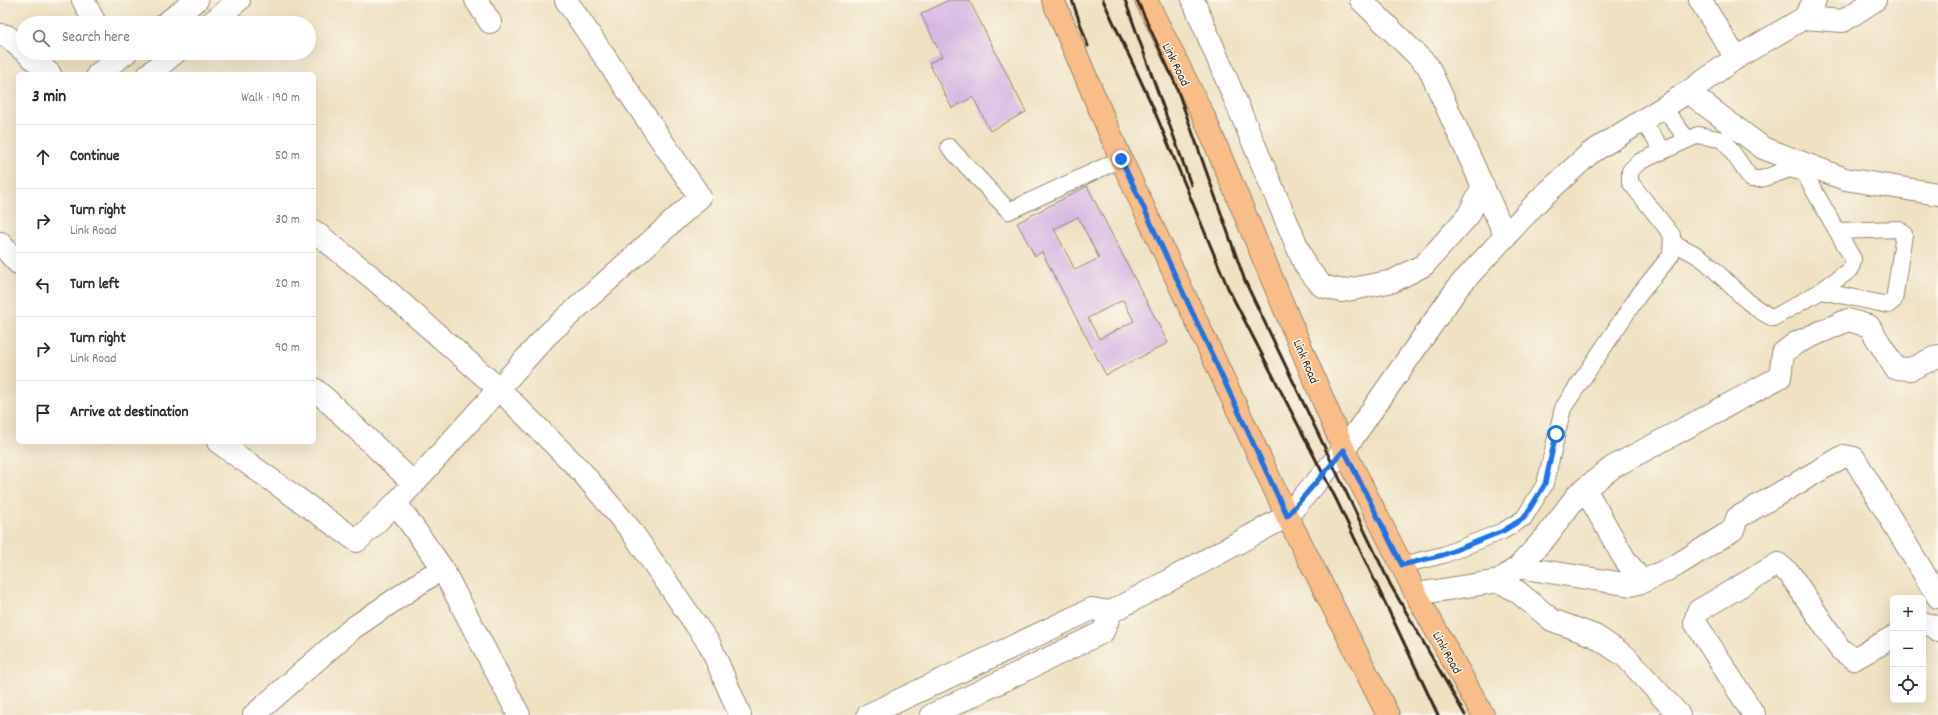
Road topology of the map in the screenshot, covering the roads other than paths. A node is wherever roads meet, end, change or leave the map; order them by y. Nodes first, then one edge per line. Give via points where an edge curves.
1 (83, 0) edge
2 (197, 0) edge
3 (238, 0) edge
4 (476, 0) edge
5 (566, 0) edge
6 (1053, 0) edge
7 (1146, 0) edge
8 (1192, 0) edge
9 (1361, 0) edge
10 (1700, 0) edge
11 (1874, 0) edge
12 (1810, 9) edge
13 (91, 16) edge
14 (175, 16) edge
15 (219, 16) edge
16 (490, 22) dead end
17 (0, 35) edge
18 (16, 44) edge
19 (1736, 58) junction
20 (35, 60) edge
21 (166, 60) edge
22 (48, 72) edge
23 (151, 72) edge
24 (1688, 92) junction
25 (1663, 107) junction
26 (1642, 121) junction
27 (1687, 139) junction
28 (949, 148) dead end
29 (1663, 150) junction
30 (1121, 159) junction
31 (1483, 186) junction
32 (1938, 194) edge
33 (1837, 231) junction
34 (316, 233) edge
35 (1506, 237) junction
36 (1673, 242) junction
37 (0, 243) edge
38 (16, 261) edge
39 (1821, 291) junction
40 (1938, 356) edge
41 (498, 389) junction
42 (316, 391) edge
43 (221, 444) edge
44 (1344, 450) junction
45 (414, 484) junction
46 (1585, 489) junction
47 (396, 504) junction
48 (1287, 516) junction
49 (1402, 565) junction
50 (1518, 567) junction
51 (442, 568) junction
52 (1499, 581) junction
53 (1642, 582) junction
54 (1416, 594) junction
55 (1938, 597) edge
56 (1111, 612) junction
57 (1926, 624) edge
58 (1938, 630) edge
59 (1890, 639) edge
60 (898, 708) edge
61 (254, 715) edge
62 (519, 715) edge
63 (740, 715) edge
64 (868, 715) edge
65 (932, 715) edge
66 (1388, 715) edge
67 (1483, 715) edge
68 (1679, 715) edge
69 (1754, 715) edge

1 - 13 street
2 - 14 street
3 - 15 street
4 - 16 street
5 - 41 street via 700,197 547,336
6 - 30 main road
7 - 44 main road, Link Road via 1204,117
8 - 31 street via 1305,265 1322,286 1342,291 1393,281 1424,265 1468,216
9 - 31 street via 1428,66
10 - 19 street
11 - 12 street via 1843,21
12 - 19 street
17 - 18 street via 7,36
19 - 24 street
20 - 22 street
21 - 23 street
24 - 25 street
24 - 32 street via 1763,148 1845,179
25 - 26 street
25 - 27 lane
26 - 29 lane
26 - 35 street via 1589,154 1539,200
27 - 29 lane
27 - 33 lane via 1698,134 1724,140 1751,179 1761,180 1790,169 1804,172
28 - 30 lane via 1009,211
29 - 36 lane via 1639,162 1630,171 1630,182 1672,235
30 - 48 main road
31 - 35 street
33 - 39 lane via 1852,259 1851,270
33 - 39 lane via 1899,229 1904,234 1894,300 1888,305
34 - 41 street via 374,279
35 - 44 street via 1459,286
36 - 39 lane via 1704,260 1761,312 1773,318
36 - 49 lane via 1671,255 1638,296 1563,408 1545,484 1524,518 1503,531 1443,555
37 - 38 street
40 - 46 street via 1911,369 1895,368 1869,326 1848,320 1796,343 1783,353 1780,377 1613,466
41 - 45 street
41 - 63 street via 581,471 630,530 710,645
42 - 45 street
43 - 47 street via 357,541
44 - 48 street
44 - 49 main road, Link Road
45 - 47 street
46 - 50 street via 1578,494 1546,537
46 - 53 street via 1624,558
47 - 51 street
48 - 56 street
48 - 66 main road
49 - 54 main road, Link Road
50 - 52 street
50 - 53 street via 1631,585
51 - 61 street via 353,628
51 - 62 street
52 - 54 street
52 - 68 street via 1518,592 1552,620 1595,636 1625,656
53 - 55 street via 1677,565 1733,530 1738,518 1844,456 1854,458
54 - 67 main road, Link Road
56 - 60 street via 1092,609
56 - 65 street via 1103,632
57 - 58 street
59 - 69 street via 1854,659 1840,649 1790,574 1778,564 1698,611 1695,622
60 - 64 street

